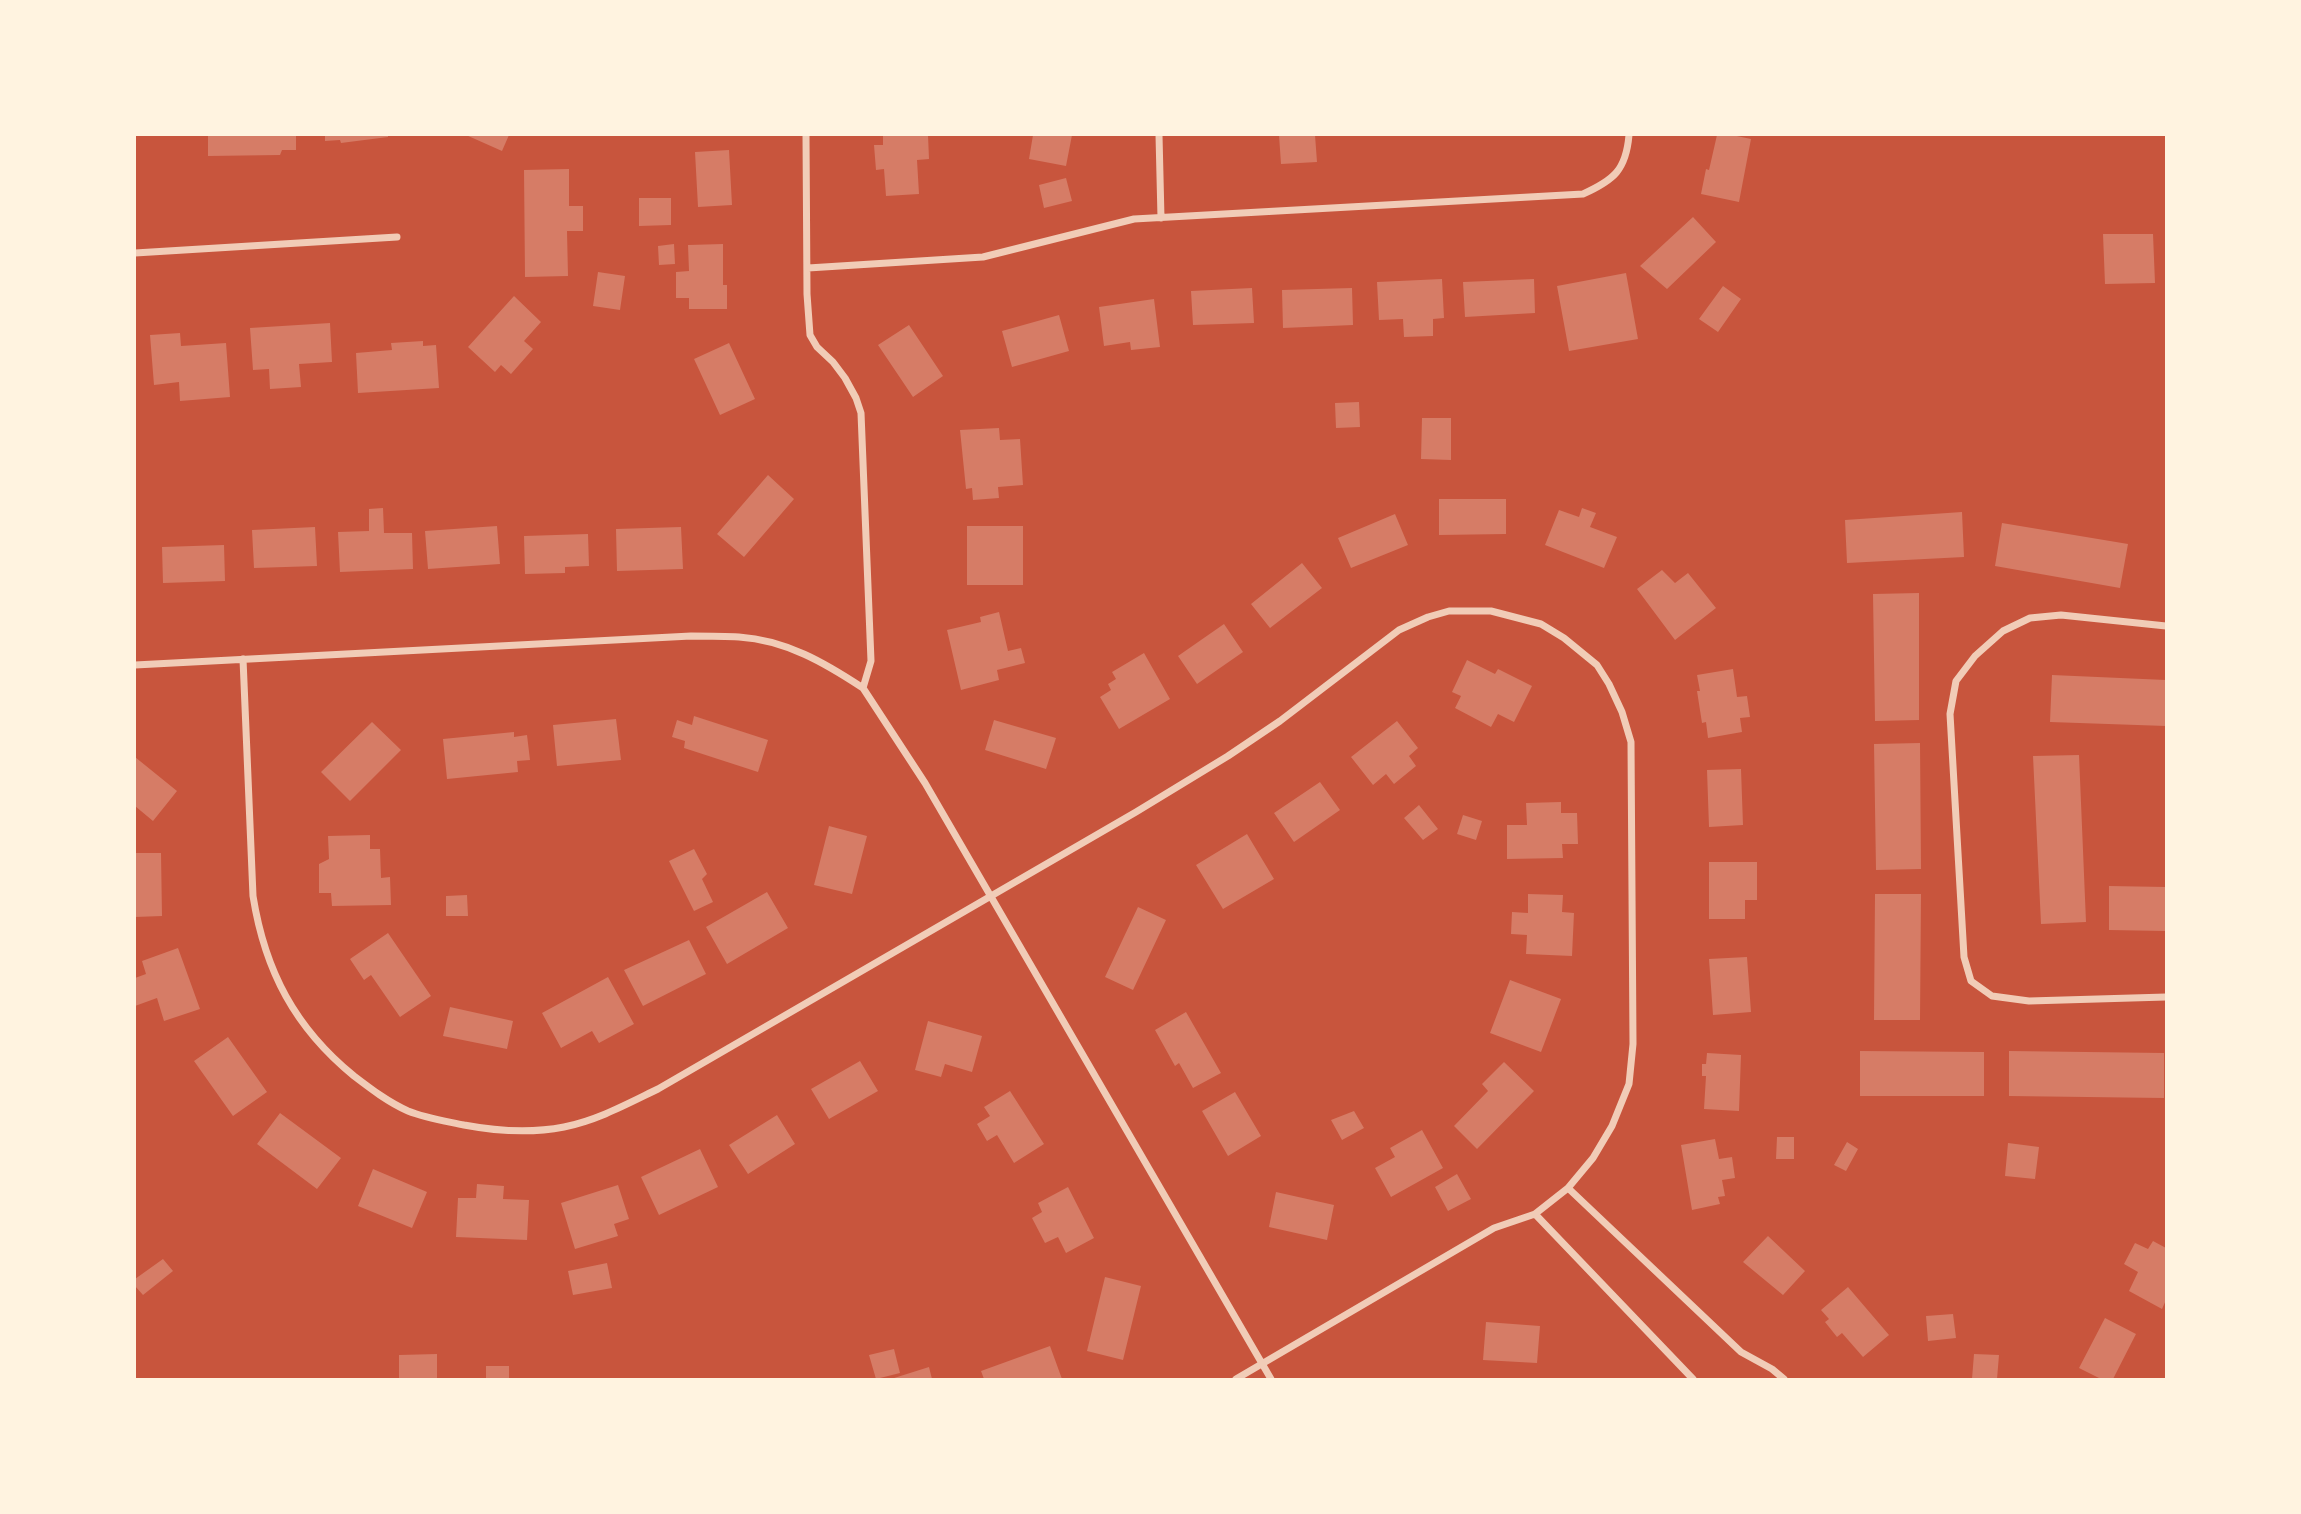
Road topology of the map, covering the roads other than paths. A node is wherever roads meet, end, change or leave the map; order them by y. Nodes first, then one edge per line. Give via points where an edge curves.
1 (806, 135) edge
2 (1159, 135) edge
3 (1629, 135) edge
4 (1161, 218) junction
5 (397, 237) dead end
6 (135, 253) edge
7 (808, 268) junction
8 (2166, 626) edge
9 (243, 659) junction
10 (135, 665) edge
11 (863, 688) junction
12 (991, 897) junction
13 (2166, 997) edge
14 (1568, 1188) junction
15 (1535, 1214) junction
16 (1262, 1364) junction
17 (1236, 1379) edge
18 (1270, 1379) edge
19 (1693, 1379) edge
20 (1784, 1379) edge

1 - 7 street
2 - 4 street
3 - 4 street via 1623,164 1615,176 1583,194
4 - 7 street via 1134,219 983,257
5 - 6 street
7 - 11 street via 810,335 845,378 861,413 871,661
8 - 13 street via 2061,615 2030,618 2003,631 1975,656 1956,681 1950,714 1964,944 1971,981 1992,996 2029,1001
9 - 10 street
9 - 11 street via 742,637 809,654
9 - 12 street via 253,896 267,958 298,1017 319,1043 378,1094 408,1111 483,1129 563,1127 597,1118 658,1089
11 - 12 street
12 - 14 street via 1228,757 1399,630 1439,614 1471,610 1541,624 1597,665 1622,712 1631,742 1633,1044 1629,1084 1612,1126
12 - 16 street
14 - 15 street
14 - 20 street via 1741,1352
15 - 16 street via 1494,1228
15 - 19 street
16 - 17 street
16 - 18 street

